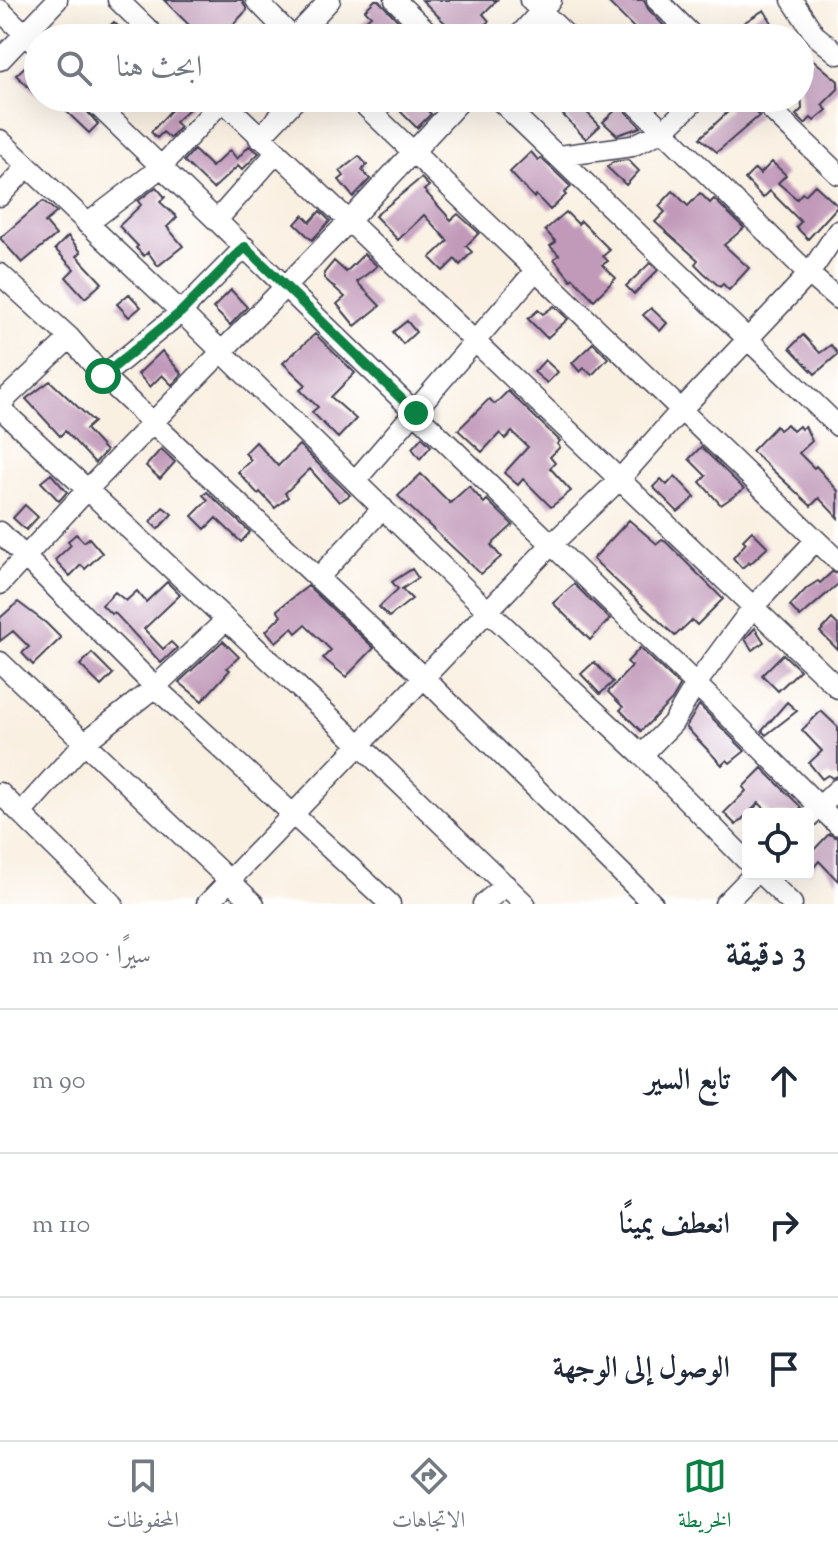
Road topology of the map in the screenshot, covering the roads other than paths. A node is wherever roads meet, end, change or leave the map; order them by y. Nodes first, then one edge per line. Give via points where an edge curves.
1 (57, 0) edge
2 (118, 0) edge
3 (256, 0) edge
4 (330, 0) edge
5 (657, 0) edge
6 (398, 1) edge
7 (795, 1) edge
8 (541, 4) edge
9 (0, 10) edge
10 (42, 24) edge
11 (143, 24) edge
12 (280, 24) edge
13 (307, 24) edge
14 (420, 24) edge
15 (527, 24) edge
16 (557, 24) edge
17 (681, 24) edge
18 (802, 24) edge
19 (24, 32) edge
20 (814, 44) edge
21 (24, 45) edge
22 (838, 54) edge
23 (0, 60) edge
24 (104, 112) edge
25 (211, 112) edge
26 (235, 112) edge
27 (284, 112) edge
28 (371, 112) edge
29 (450, 112) edge
30 (512, 112) edge
31 (644, 112) edge
32 (683, 112) edge
33 (774, 112) edge
34 (663, 131) junction
35 (259, 138) junction
36 (0, 140) edge
37 (277, 152) junction
38 (413, 153) junction
39 (559, 156) junction
40 (27, 167) junction
41 (160, 168) junction
42 (838, 174) edge
43 (0, 196) edge
44 (217, 220) junction
45 (349, 221) junction
46 (87, 224) junction
47 (838, 231) edge
48 (245, 247) junction
49 (536, 270) junction
50 (0, 274) edge
51 (809, 274) junction
52 (285, 287) junction
53 (838, 299) edge
54 (181, 312) junction
55 (70, 338) junction
56 (749, 338) junction
57 (474, 342) junction
58 (221, 353) junction
59 (103, 376) junction
60 (0, 406) edge
61 (681, 410) junction
62 (416, 413) junction
63 (154, 424) junction
64 (838, 426) edge
65 (620, 479) junction
66 (355, 481) junction
67 (86, 491) junction
68 (383, 508) junction
69 (0, 532) edge
70 (816, 540) junction
71 (551, 545) junction
72 (26, 557) junction
73 (838, 561) edge
74 (318, 578) junction
75 (0, 584) edge
76 (753, 607) junction
77 (488, 611) junction
78 (226, 620) junction
79 (0, 662) edge
80 (424, 678) junction
81 (696, 684) junction
82 (155, 687) junction
83 (838, 688) edge
84 (84, 743) junction
85 (360, 745) junction
86 (642, 755) junction
87 (838, 789) edge
88 (2, 798) edge
89 (808, 808) edge
90 (814, 812) edge
91 (21, 813) junction
92 (814, 813) edge
93 (293, 814) junction
94 (838, 825) edge
95 (742, 856) edge
96 (748, 880) edge
97 (767, 880) edge
98 (230, 881) junction
99 (506, 885) junction
100 (113, 904) edge
101 (207, 904) edge
102 (254, 904) edge
103 (390, 904) edge
104 (483, 904) edge
105 (525, 904) edge
106 (653, 904) edge
107 (725, 904) edge
108 (792, 904) edge

1 - 10 street
2 - 11 street
3 - 12 street
4 - 13 street
5 - 17 street
6 - 14 street
7 - 18 street
8 - 15 street
8 - 16 street
9 - 19 street
20 - 22 street
21 - 23 street
24 - 41 street
25 - 41 street
26 - 35 street
27 - 35 street
28 - 38 street
29 - 38 street
30 - 39 street
31 - 34 street
32 - 34 street
33 - 42 street
34 - 39 street via 632,146
34 - 51 street
35 - 37 street
36 - 40 street
37 - 44 street
37 - 45 street
38 - 45 street
38 - 49 street
39 - 56 street
40 - 43 street
40 - 46 street
41 - 44 street
41 - 46 street
44 - 48 street
45 - 52 street
45 - 57 street
46 - 54 street
47 - 51 street
48 - 52 street
48 - 54 street
49 - 57 street
49 - 61 street
50 - 55 street
51 - 53 street
51 - 56 street
52 - 58 street
52 - 62 street
54 - 58 street
54 - 59 street
55 - 59 street
55 - 60 street
56 - 61 street
56 - 64 street
57 - 62 street
57 - 65 street
58 - 63 street
58 - 66 street
59 - 63 street
60 - 67 street
61 - 65 street
61 - 70 street
62 - 66 street
62 - 71 street
63 - 67 street
63 - 74 street
65 - 71 street
65 - 76 street
66 - 68 street
67 - 72 street
67 - 78 street
68 - 74 street
68 - 77 street
69 - 72 street
70 - 73 street
70 - 76 street
71 - 77 street
71 - 81 street
72 - 75 street
72 - 82 street
74 - 80 street
76 - 81 street
76 - 83 street
77 - 80 street
77 - 86 street
78 - 82 street
78 - 85 street
79 - 84 street
80 - 85 street
80 - 106 street
81 - 86 street via 673,723
81 - 89 street
82 - 84 street
82 - 93 street
84 - 91 street
84 - 98 street
85 - 93 street
85 - 99 street
86 - 95 street
87 - 90 street
88 - 91 street
91 - 100 street
92 - 94 street
93 - 98 street
93 - 103 street
96 - 107 street
97 - 108 street
98 - 101 street
98 - 102 street
99 - 104 street
99 - 105 street

